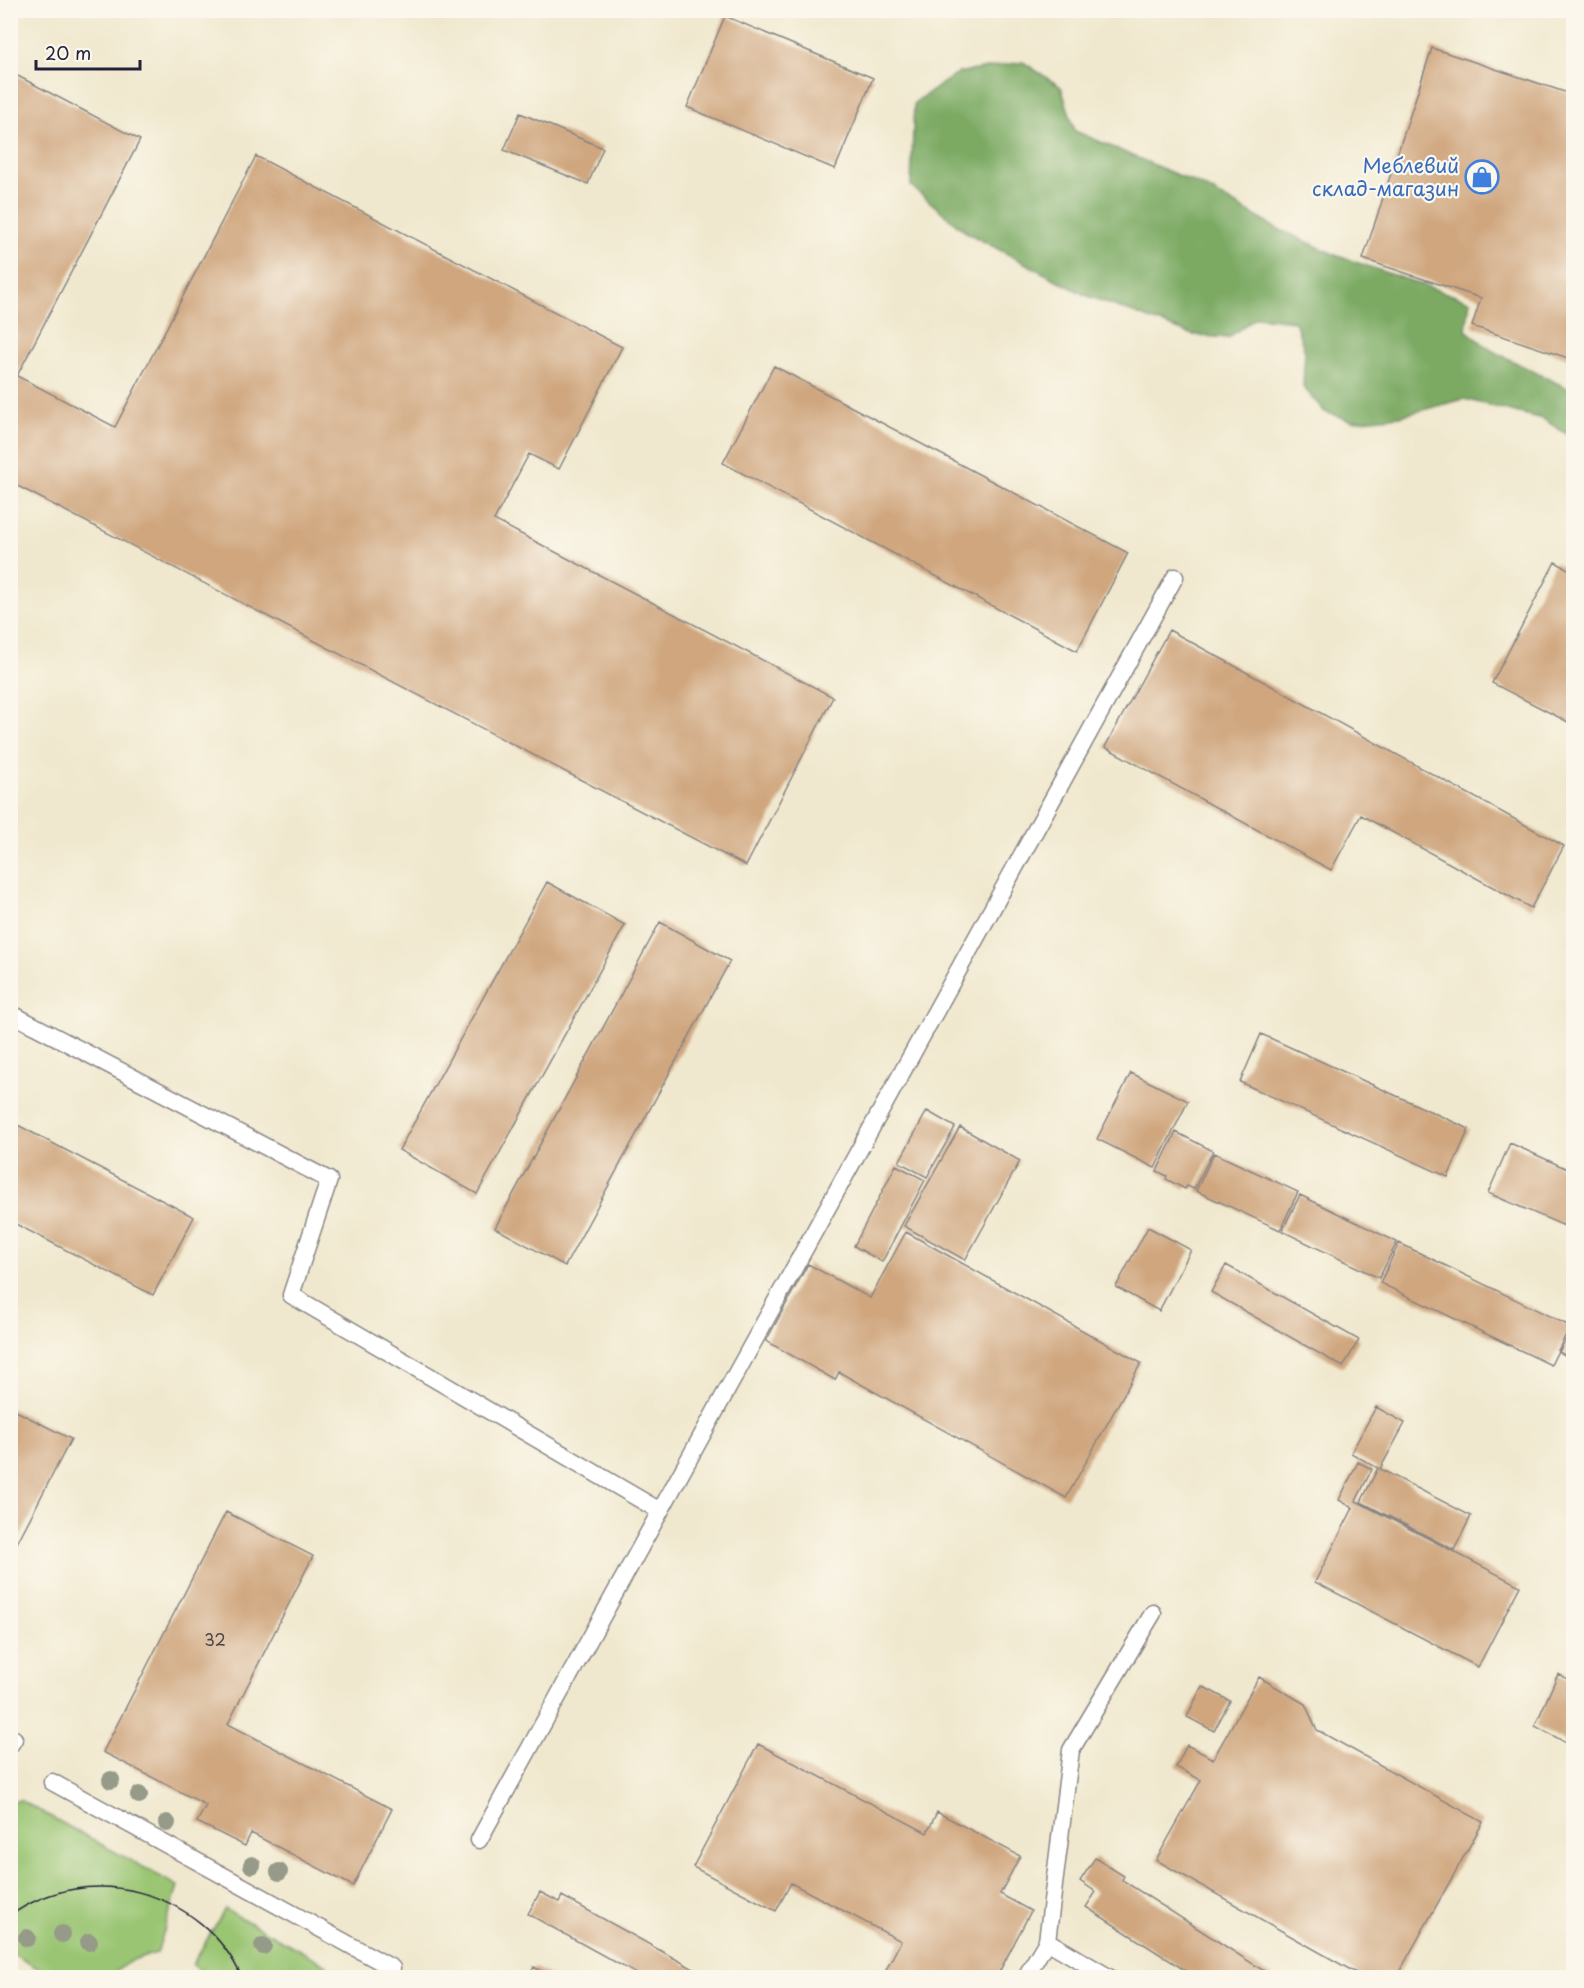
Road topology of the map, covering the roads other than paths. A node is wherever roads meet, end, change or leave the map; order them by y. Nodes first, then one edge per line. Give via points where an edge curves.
1 (1175, 577) dead end
2 (10, 1013) edge
3 (660, 1511) junction
4 (1153, 1613) dead end
5 (52, 1782) dead end
6 (478, 1840) dead end
7 (1047, 1941) junction
8 (387, 1977) edge
9 (1025, 1977) edge
10 (1110, 1977) edge

1 - 3 lane
2 - 3 lane via 329,1180 291,1295
3 - 6 lane
4 - 7 lane via 1071,1750
5 - 8 lane via 392,1968
7 - 9 lane
7 - 10 lane

